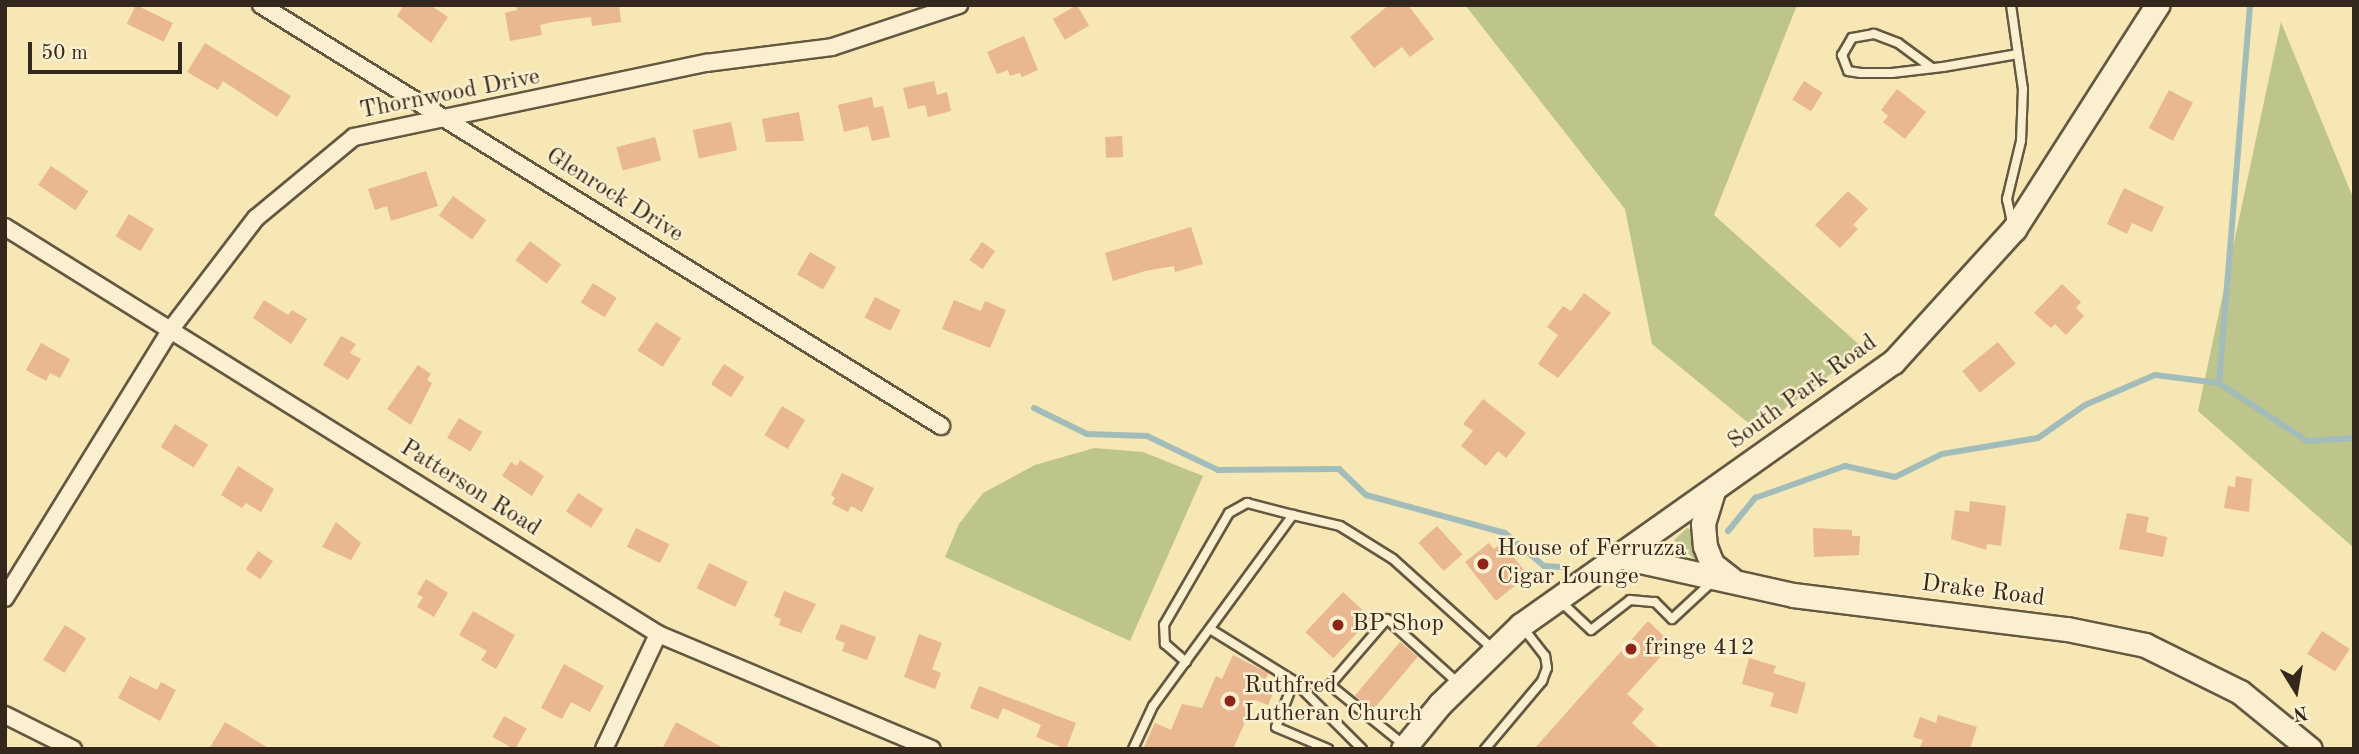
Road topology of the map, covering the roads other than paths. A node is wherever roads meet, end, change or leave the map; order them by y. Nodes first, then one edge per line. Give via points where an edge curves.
1 (261, 5) edge
2 (959, 5) edge
3 (2011, 5) edge
4 (2157, 5) edge
5 (2018, 54) junction
6 (1932, 68) junction
7 (451, 120) junction
8 (5, 227) edge
9 (2014, 229) junction
10 (171, 328) junction
11 (942, 426) dead end
12 (1713, 491) junction
13 (1293, 515) junction
14 (1622, 557) junction
15 (1725, 580) junction
16 (5, 598) edge
17 (1557, 598) junction
18 (1521, 625) junction
19 (1210, 629) junction
20 (658, 634) junction
21 (1495, 651) junction
22 (1186, 662) junction
23 (1294, 681) junction
24 (1460, 685) junction
25 (5, 715) edge
26 (1404, 748) edge
27 (73, 749) edge
28 (604, 749) edge
29 (932, 749) edge
30 (1133, 749) edge
31 (1328, 749) edge
32 (1362, 749) edge
33 (1485, 749) edge
34 (2310, 749) edge

1 - 7 street, Glenrock Drive
2 - 7 street, Thornwood Drive via 832,47 706,63
3 - 5 lane
4 - 9 main road, South Park Road
5 - 6 lane
5 - 9 lane via 2023,89 2021,141 2007,199
6 - 6 lane via 1861,73 1848,71 1842,55 1852,38 1874,34 1898,43
7 - 10 street, Thornwood Drive via 354,137 256,218
7 - 11 street, Glenrock Drive via 858,378
8 - 10 street, Patterson Road
9 - 12 main road, South Park Road via 1893,362
10 - 16 street, Thornwood Drive
10 - 20 street, Patterson Road
12 - 14 main road, South Park Road
12 - 15 main road via 1703,524 1705,546
13 - 19 lane
13 - 21 lane via 1339,526 1393,559
13 - 22 lane via 1247,503 1229,513 1164,625 1165,644
14 - 15 main road, Drake Road
14 - 17 main road, South Park Road
15 - 17 lane via 1672,620 1654,602 1630,600 1591,630
15 - 34 main road, Drake Road via 1793,595 2067,629 2145,645 2240,692
17 - 18 main road, South Park Road
18 - 21 main road, South Park Road
18 - 33 lane via 1545,656 1547,668 1542,681
19 - 22 lane
19 - 23 lane
20 - 28 street
20 - 29 street, Patterson Road
21 - 24 main road, South Park Road
22 - 30 lane via 1153,706
23 - 31 lane via 1276,727
23 - 32 lane
24 - 26 main road, South Park Road
24 - 26 lane via 1387,619 1330,685
25 - 27 street

